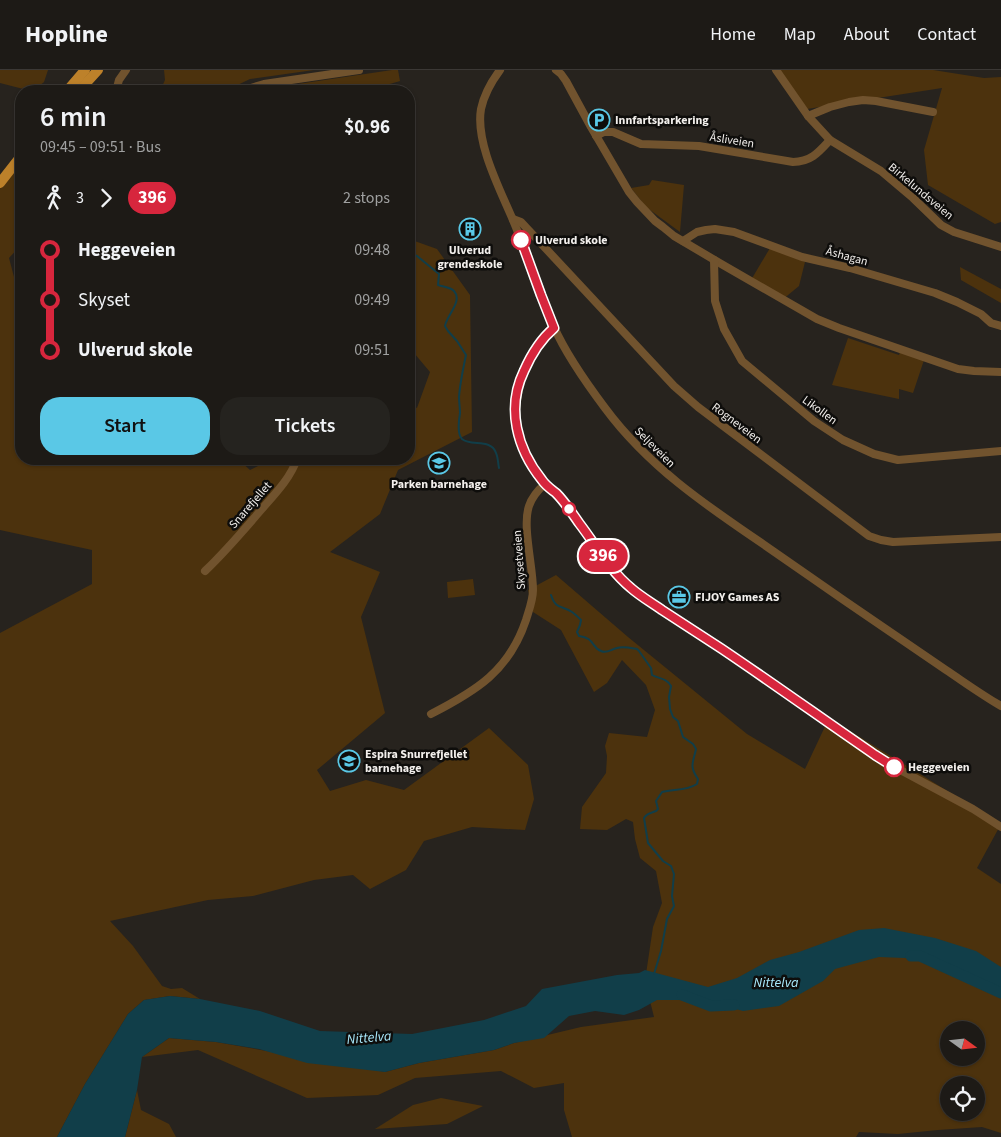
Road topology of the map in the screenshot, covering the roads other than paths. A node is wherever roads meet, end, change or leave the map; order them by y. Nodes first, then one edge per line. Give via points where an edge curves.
1 (85, 70) edge
2 (98, 70) edge
3 (126, 70) edge
4 (359, 70) edge
5 (556, 70) edge
6 (776, 70) edge
7 (497, 71) edge
8 (72, 85) edge
9 (84, 85) edge
10 (118, 85) edge
11 (261, 85) edge
12 (933, 112) dead end
13 (808, 116) junction
14 (596, 136) junction
15 (830, 140) junction
16 (15, 164) edge
17 (0, 184) edge
18 (513, 219) junction
19 (684, 242) junction
20 (1001, 247) edge
21 (714, 260) junction
22 (1001, 326) edge
23 (554, 328) junction
24 (1001, 372) edge
25 (1001, 451) edge
26 (294, 465) edge
27 (545, 484) junction
28 (1001, 538) edge
29 (208, 554) dead end
30 (214, 562) junction
31 (205, 571) dead end
32 (1001, 706) edge
33 (431, 714) dead end
34 (1001, 827) edge

1 - 8 main road
2 - 9 main road
3 - 10 street
4 - 11 street
5 - 14 street via 566,81
6 - 13 street, Birkelundsveien
7 - 18 street, Seljeveien via 482,103 481,131 489,161
12 - 13 street via 863,100
13 - 15 street, Birkelundsveien
14 - 15 street, Åsliveien via 613,132 641,144 699,146 793,162 808,160
14 - 19 street via 637,202 655,221
15 - 20 street, Birkelundsveien via 880,171 941,225
16 - 17 main road
18 - 23 street, Seljeveien
18 - 28 street, Rogneveien via 521,222 674,386 869,536 901,542
19 - 21 street
19 - 22 street, Åshagan via 697,232 706,230 734,232 802,257 935,293
21 - 24 street via 828,324 958,369
21 - 25 street, Likollen via 715,301 724,329 742,361 821,426 874,454 898,460
23 - 27 street via 541,341 525,368 516,408 520,443
23 - 32 street, Seljeveien via 605,408 640,449 677,483
26 - 30 street, Snarefjellet via 280,488
27 - 33 street, Skysetveien via 536,493 528,510 532,596 518,640 505,661 481,685
27 - 34 street via 562,500 630,588 875,755
29 - 30 street
30 - 31 street, Snarefjellet

